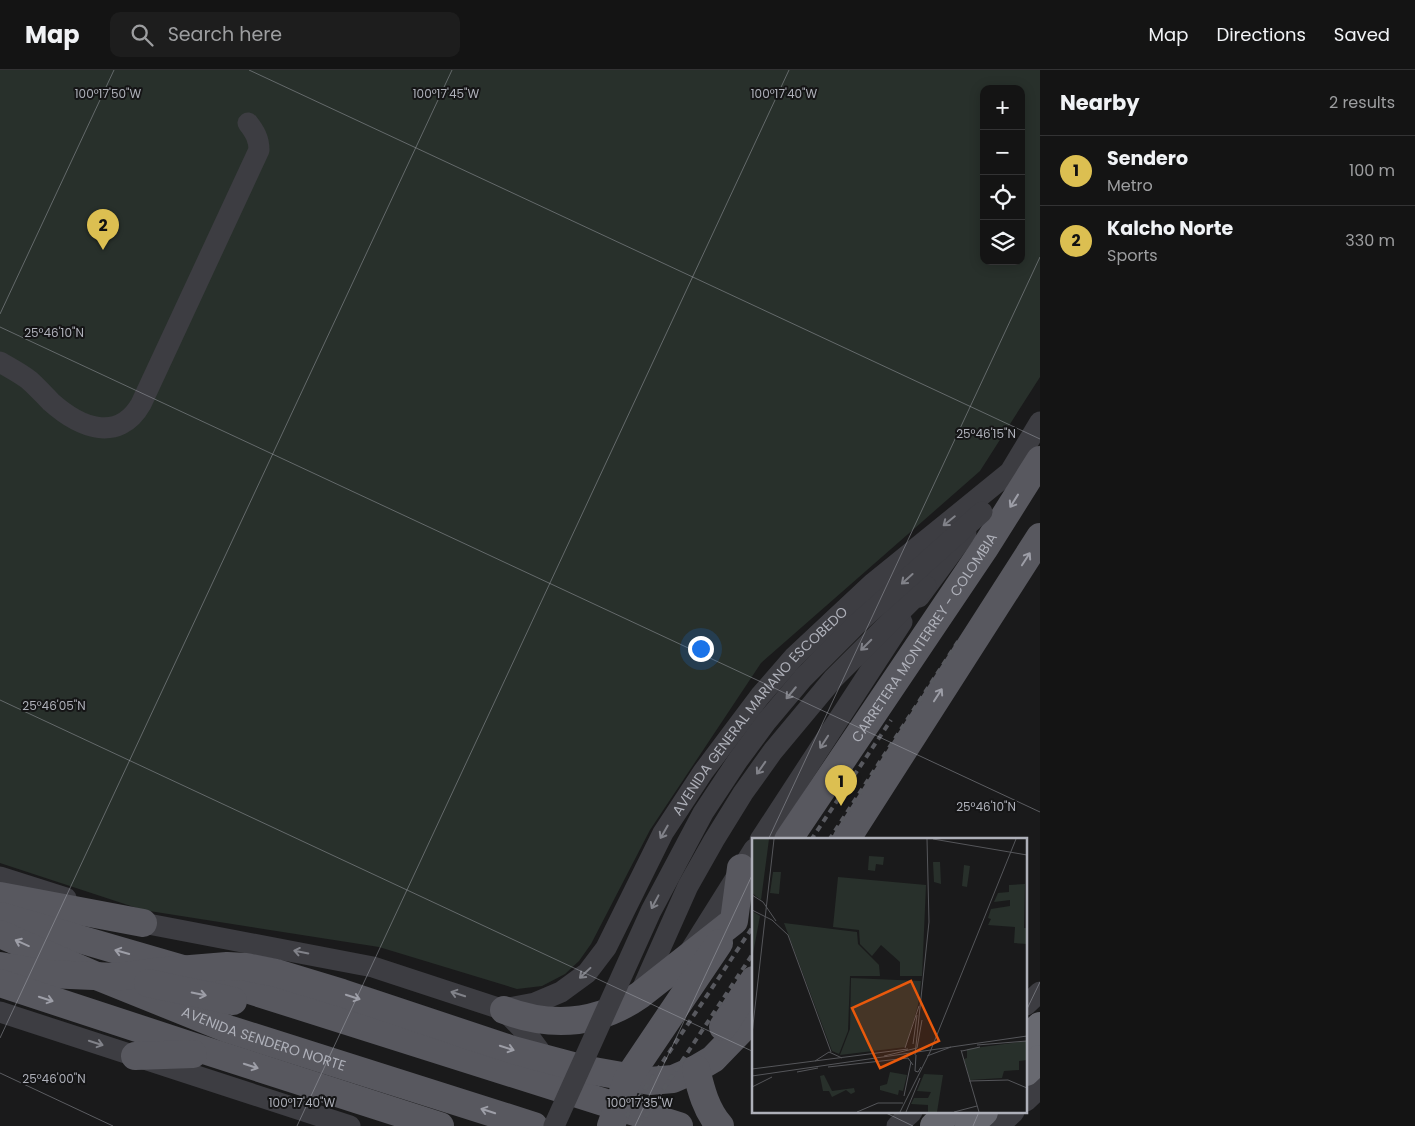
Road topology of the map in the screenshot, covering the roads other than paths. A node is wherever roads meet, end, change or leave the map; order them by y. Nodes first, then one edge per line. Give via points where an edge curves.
1 (248, 123) dead end
2 (0, 362) edge
3 (1040, 422) edge
4 (1040, 460) edge
5 (1010, 472) junction
6 (982, 512) junction
7 (1040, 537) edge
8 (926, 586) junction
9 (923, 717) junction
10 (793, 836) edge
11 (761, 838) edge
12 (847, 838) edge
13 (867, 838) edge
14 (750, 870) edge
15 (0, 877) edge
16 (0, 896) edge
17 (0, 916) edge
18 (744, 918) edge
19 (143, 922) junction
20 (0, 934) edge
21 (683, 961) junction
22 (0, 966) edge
23 (186, 970) junction
24 (108, 977) junction
25 (0, 983) edge
26 (752, 983) edge
27 (1040, 992) edge
28 (638, 997) junction
29 (1028, 1003) edge
30 (504, 1010) junction
31 (0, 1012) edge
32 (752, 1015) edge
33 (1040, 1026) edge
34 (1028, 1037) edge
35 (213, 1053) junction
36 (135, 1056) junction
37 (546, 1058) junction
38 (1040, 1059) edge
39 (696, 1069) junction
40 (1028, 1070) edge
41 (639, 1079) junction
42 (1040, 1088) edge
43 (1028, 1099) edge
44 (555, 1111) edge
45 (910, 1114) edge
46 (947, 1114) edge
47 (982, 1114) edge
48 (1012, 1114) edge
49 (635, 1121) edge
50 (350, 1126) edge
51 (440, 1126) edge
52 (534, 1126) edge
53 (691, 1126) edge
54 (720, 1126) edge
55 (897, 1126) edge
56 (934, 1126) edge
57 (969, 1126) edge
58 (999, 1126) edge

1 - 2 street via 259,141 258,150 136,414 117,427 84,424 52,403 30,380
3 - 5 street, AVENIDA GENERAL MARIANO ESCOBEDO
4 -> 10 main road, CARRETERA MONTERREY - COLOMBIA
5 - 6 street
5 -> 30 street, AVENIDA GENERAL MARIANO ESCOBEDO via 858,597 794,657 760,696 663,832 606,948 587,973 561,992 535,1003
6 - 8 street
6 -> 44 street, bridge via 858,623 810,671 738,760 703,813 651,911
9 -> 7 main road
8 -> 11 street
8 -> 28 street via 833,679 773,751 714,840 688,886
9 - 12 main road
9 - 13 main road
14 - 18 main road
14 - 21 street
15 - 19 street
16 - 19 main road
23 -> 17 main road
18 - 21 main road
18 - 41 main road
30 -> 19 street via 373,967
24 -> 20 main road, AVENIDA SENDERO NORTE
21 - 28 main road
22 - 24 main road via 47,974
23 - 24 main road
23 -> 37 main road via 227,966 276,973 512,1050
23 - 44 main road
24 -> 44 main road via 237,1002
52 -> 24 main road, AVENIDA SENDERO NORTE via 228,1029
25 -> 35 main road, AVENIDA SENDERO NORTE
26 - 39 main road
27 - 29 street
28 - 30 main road via 600,1016 568,1021 536,1019
30 - 37 street
31 -> 36 street
32 - 39 main road via 712,1059
33 - 34 highway
35 - 36 main road
35 -> 51 main road, AVENIDA SENDERO NORTE
36 - 50 street
37 - 41 main road
37 - 44 street
38 - 40 highway
39 - 41 main road via 672,1079
39 - 49 main road
39 - 53 main road
39 - 54 main road via 709,1110
41 - 49 main road
42 - 43 street
44 - 49 main road
45 - 55 street
46 - 56 highway
47 - 57 highway
48 - 58 street

